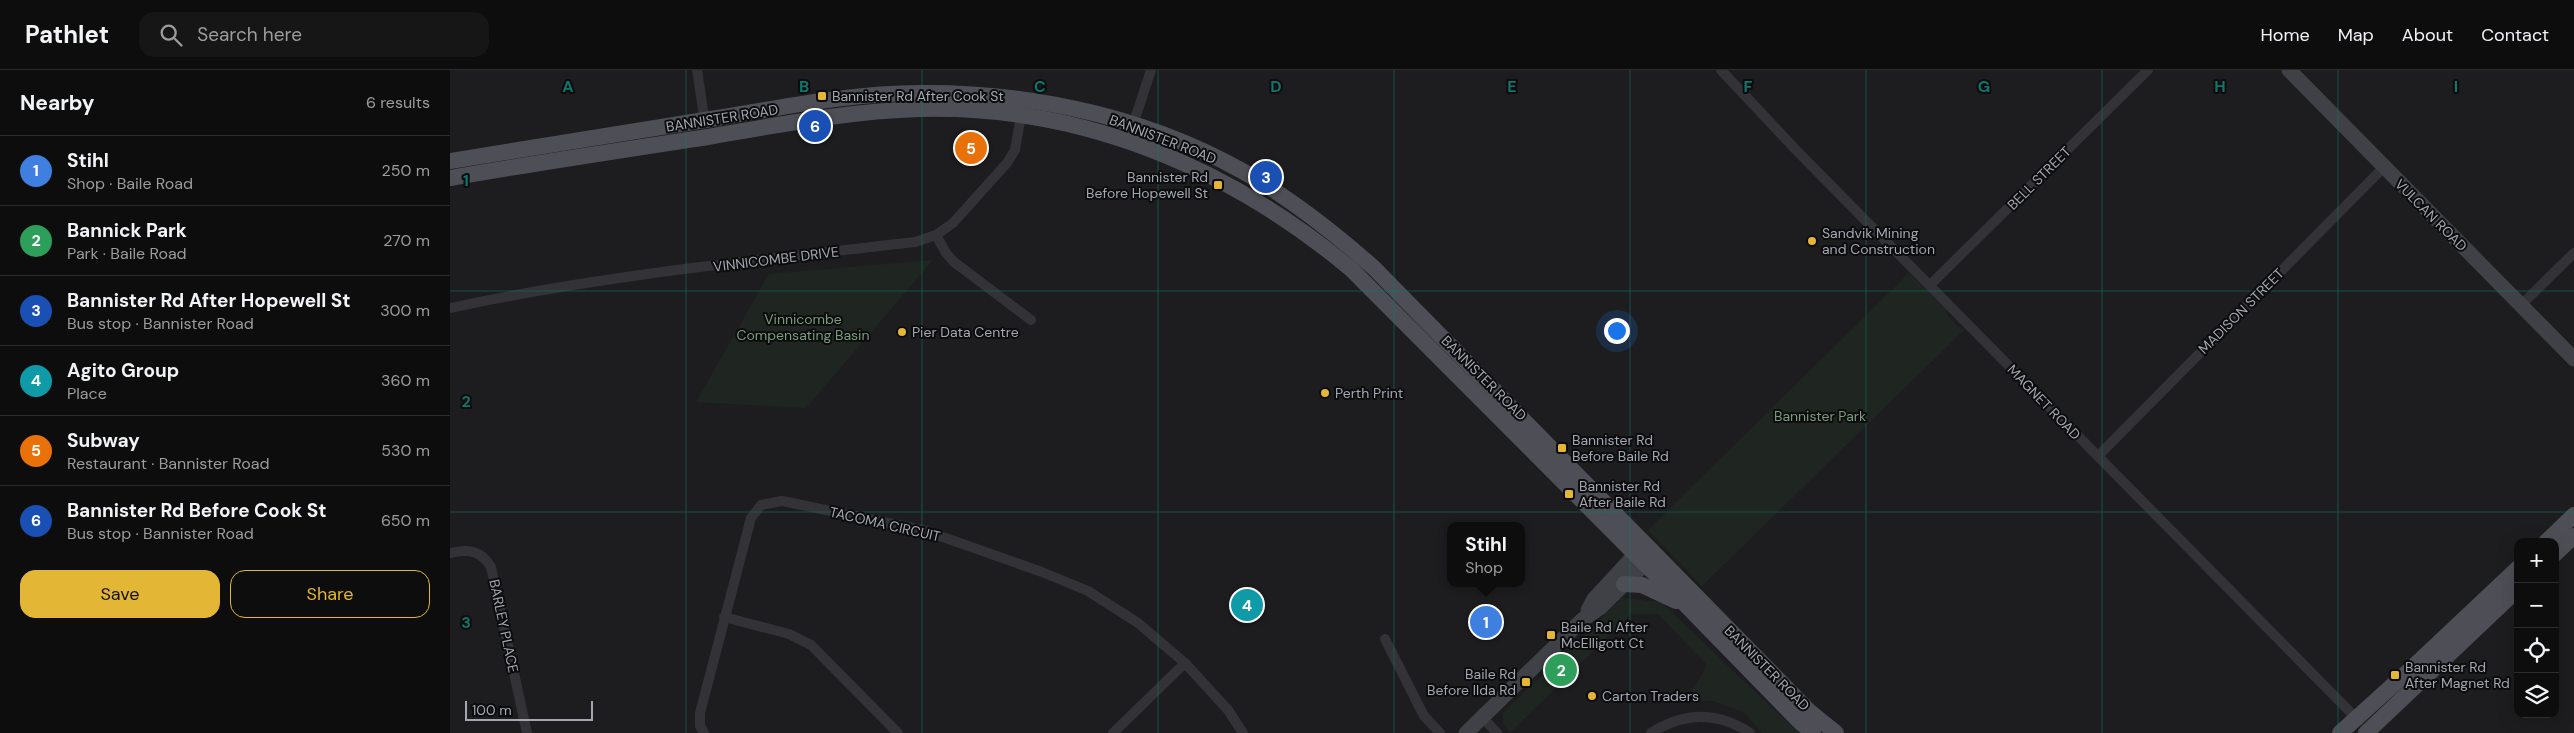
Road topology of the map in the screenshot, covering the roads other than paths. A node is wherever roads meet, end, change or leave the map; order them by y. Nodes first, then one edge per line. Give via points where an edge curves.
1 (696, 70) edge
2 (1151, 70) edge
3 (1721, 70) edge
4 (2148, 70) edge
5 (2289, 70) edge
6 (1023, 99) junction
7 (1021, 116) junction
8 (704, 120) junction
9 (1131, 133) junction
10 (707, 137) junction
11 (450, 161) edge
12 (2384, 167) junction
13 (450, 178) edge
14 (936, 235) junction
15 (2574, 253) edge
16 (1930, 285) junction
17 (2521, 305) junction
18 (450, 308) edge
19 (1031, 320) dead end
20 (2574, 359) edge
21 (2098, 456) junction
22 (2574, 515) edge
23 (2574, 536) edge
24 (2550, 538) edge
25 (2559, 550) edge
26 (450, 552) edge
27 (1645, 555) junction
28 (2514, 572) edge
29 (1624, 584) junction
30 (2514, 593) edge
31 (1685, 604) junction
32 (724, 617) junction
33 (1582, 620) junction
34 (1385, 639) dead end
35 (1185, 663) junction
36 (1482, 717) junction
37 (2357, 719) junction
38 (2368, 732) edge
39 (527, 733) edge
40 (704, 733) edge
41 (898, 733) edge
42 (1113, 733) edge
43 (1243, 733) edge
44 (1440, 733) edge
45 (1466, 733) edge
46 (1497, 733) edge
47 (1650, 733) edge
48 (1750, 733) edge
49 (1813, 733) edge
50 (1836, 733) edge
51 (2340, 733) edge

1 - 8 street
2 - 9 street
3 - 16 street, MAGNET ROAD
4 - 16 street, BELL STREET
5 - 12 street, VULCAN ROAD
6 - 7 street, VINNICOMBE DRIVE
6 - 8 main road, BANNISTER ROAD via 970,94 879,95
6 - 9 main road, BANNISTER ROAD via 1092,113
7 - 9 main road, BANNISTER ROAD via 1090,130
7 - 10 main road, BANNISTER ROAD via 948,109 892,111 838,116
7 - 14 street, VINNICOMBE DRIVE via 1015,150 1007,163 954,223
8 - 10 street
8 - 11 main road, BANNISTER ROAD
9 - 27 main road, BANNISTER ROAD via 1180,142 1233,166 1345,242 1414,307
10 - 13 main road, BANNISTER ROAD
12 - 17 street, VULCAN ROAD
12 - 21 street, MADISON STREET
14 - 18 street, VINNICOMBE DRIVE via 915,242 691,269
14 - 19 street via 954,262
15 - 17 street
16 - 21 street, MAGNET ROAD
17 - 20 street, VULCAN ROAD
21 - 37 street, MAGNET ROAD
22 - 24 main road
23 - 25 main road
26 - 39 street, BARLEY PLACE via 468,550 478,553 491,566
27 - 29 street
27 - 31 main road, BANNISTER ROAD
27 - 33 street via 1594,599
27 - 50 main road, BANNISTER ROAD
28 - 37 main road
29 - 31 main road via 1642,585
29 - 33 street
30 - 38 main road
31 - 49 main road, BANNISTER ROAD
32 - 35 street, TACOMA CIRCUIT via 751,518 761,505 782,501 923,530 1042,572 1088,591 1138,623
32 - 40 street, TACOMA CIRCUIT via 700,713 700,726
32 - 41 street via 789,634 811,646
33 - 36 street
34 - 44 street via 1424,716
35 - 42 street
35 - 43 street, TACOMA CIRCUIT via 1228,710
36 - 45 street
36 - 46 street
37 - 38 street, MAGNET ROAD
37 - 51 main road
47 - 48 street via 1687,716 1713,716 1733,722

